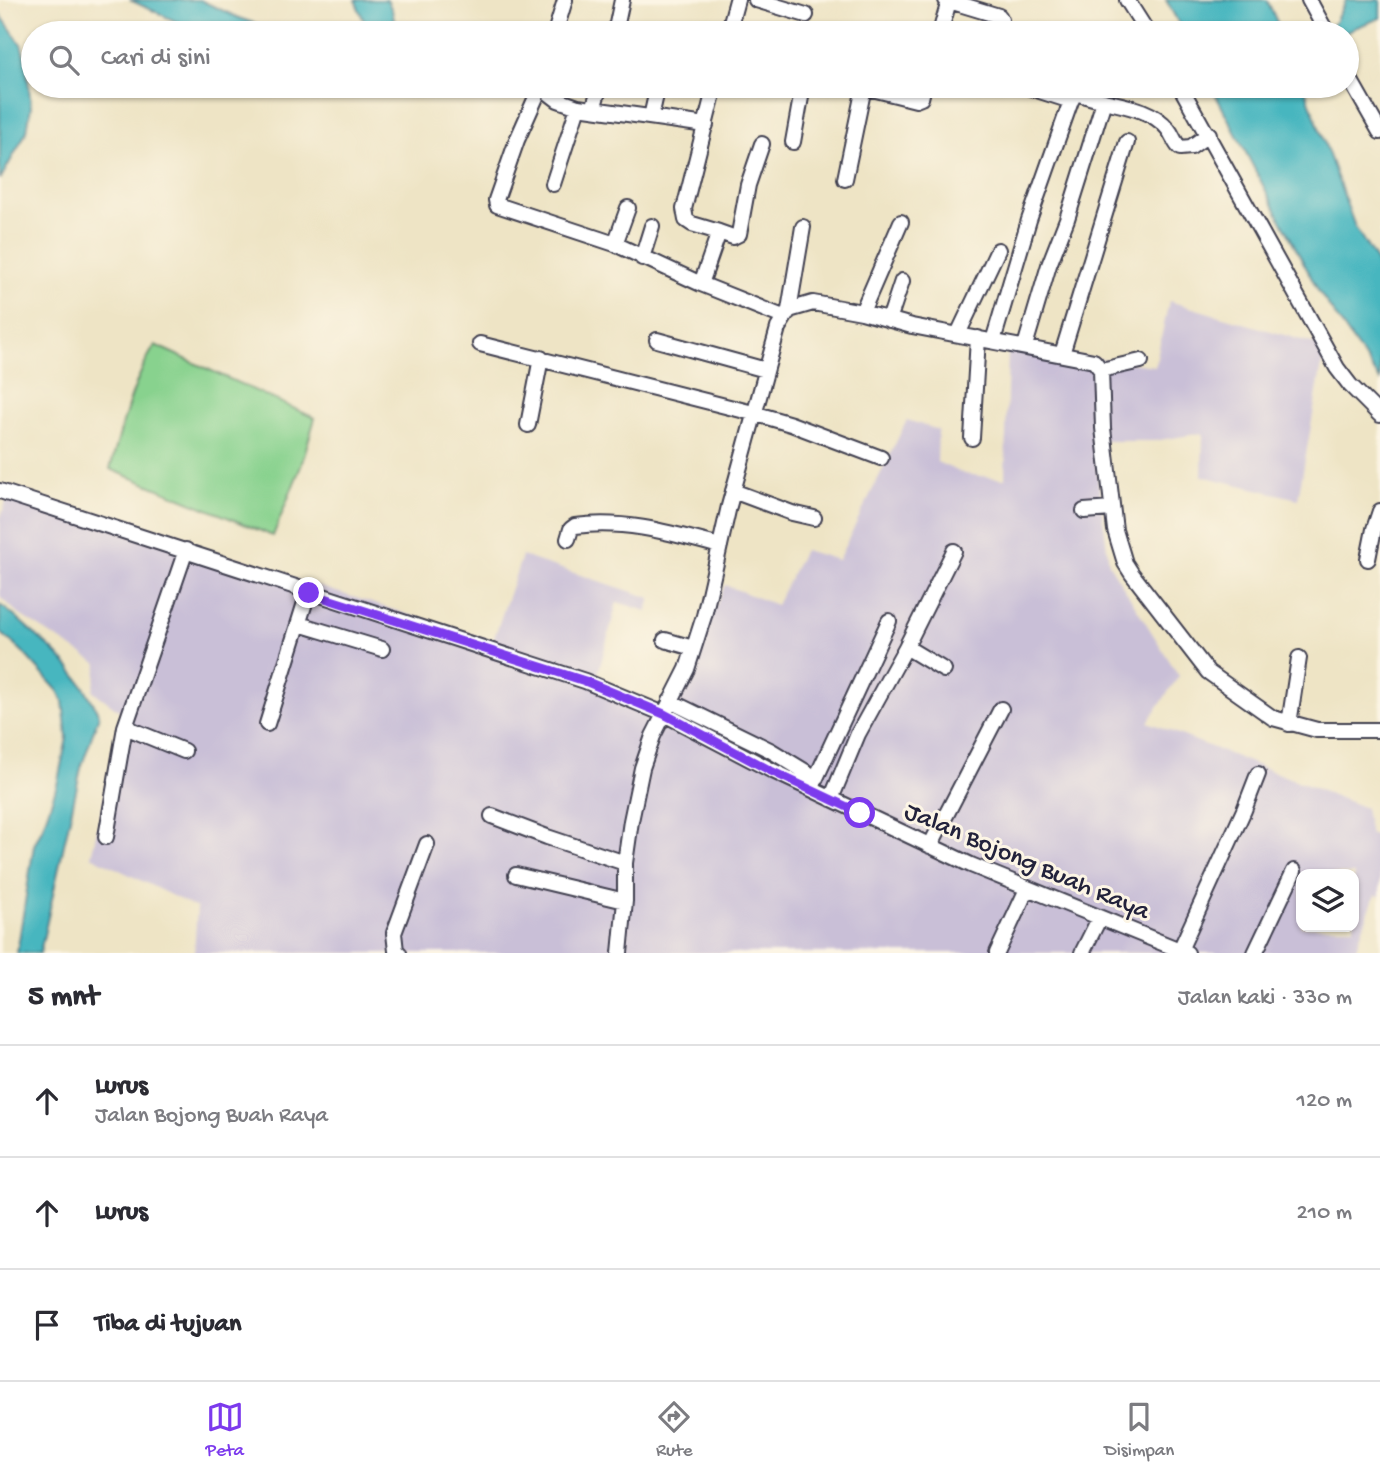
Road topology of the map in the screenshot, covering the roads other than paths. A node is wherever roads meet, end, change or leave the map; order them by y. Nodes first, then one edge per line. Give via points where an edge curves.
1 (565, 0) edge
2 (622, 0) edge
3 (737, 0) edge
4 (755, 0) edge
5 (1127, 0) edge
6 (1309, 0) edge
7 (962, 2) edge
8 (806, 15) dead end
9 (559, 21) edge
10 (618, 21) edge
11 (731, 21) edge
12 (949, 21) edge
13 (1001, 21) edge
14 (1140, 21) edge
15 (1321, 21) edge
16 (1359, 95) edge
17 (536, 98) edge
18 (556, 98) edge
19 (596, 98) edge
20 (655, 98) edge
21 (712, 98) edge
22 (801, 98) edge
23 (860, 98) edge
24 (1062, 98) edge
25 (1073, 98) edge
26 (1093, 98) edge
27 (1187, 98) edge
28 (1072, 101) junction
29 (1104, 101) junction
30 (578, 107) junction
31 (593, 109) junction
32 (651, 117) junction
33 (706, 125) junction
34 (1380, 132) edge
35 (1209, 134) junction
36 (793, 142) dead end
37 (1127, 142) dead end
38 (762, 144) dead end
39 (845, 179) dead end
40 (553, 184) dead end
41 (628, 208) dead end
42 (901, 222) dead end
43 (653, 226) dead end
44 (803, 227) dead end
45 (719, 232) junction
46 (615, 244) junction
47 (998, 250) dead end
48 (642, 258) junction
49 (902, 281) dead end
50 (701, 284) junction
51 (862, 312) junction
52 (786, 314) junction
53 (889, 320) junction
54 (958, 334) junction
55 (657, 340) dead end
56 (985, 340) junction
57 (480, 344) dead end
58 (1025, 346) junction
59 (1062, 354) junction
60 (541, 358) junction
61 (1141, 360) dead end
62 (766, 370) junction
63 (1101, 370) junction
64 (753, 413) junction
65 (1380, 415) edge
66 (528, 425) dead end
67 (972, 438) dead end
68 (881, 458) dead end
69 (0, 491) edge
70 (733, 491) junction
71 (1112, 509) junction
72 (1084, 511) dead end
73 (1380, 511) edge
74 (814, 518) dead end
75 (568, 539) dead end
76 (720, 546) junction
77 (186, 550) junction
78 (954, 551) dead end
79 (1368, 559) dead end
80 (309, 593) junction
81 (889, 621) dead end
82 (299, 624) junction
83 (665, 640) dead end
84 (906, 647) junction
85 (693, 648) junction
86 (382, 649) dead end
87 (1299, 658) dead end
88 (944, 670) dead end
89 (667, 708) junction
90 (1001, 709) dead end
91 (267, 724) dead end
92 (1289, 724) junction
93 (125, 727) junction
94 (1380, 730) edge
95 (184, 751) dead end
96 (1258, 774) dead end
97 (814, 784) junction
98 (831, 799) junction
99 (492, 816) dead end
100 (106, 836) dead end
101 (427, 845) dead end
102 (930, 846) junction
103 (625, 863) junction
104 (1294, 871) dead end
105 (516, 875) dead end
106 (1027, 889) junction
107 (625, 901) junction
108 (1099, 919) junction
109 (1183, 951) edge
110 (399, 953) edge
111 (620, 953) edge
112 (997, 953) edge
113 (1082, 953) edge
114 (1255, 953) edge

1 - 9 street
2 - 10 street
3 - 11 street
4 - 8 street
5 - 14 street
6 - 15 street
7 - 12 street
7 - 13 street via 999,16
16 - 34 street
17 - 46 street via 495,203
18 - 30 street
19 - 31 street
20 - 32 street
21 - 33 street
22 - 36 street
23 - 39 street
24 - 28 street
25 - 28 street
26 - 29 street
27 - 35 street
28 - 56 street
29 - 35 street via 1150,115 1167,127 1180,148 1191,147
29 - 58 street
30 - 31 street
30 - 40 street
31 - 32 street
32 - 33 street
33 - 45 street via 684,209 692,224
35 - 65 street via 1337,368
37 - 59 street
38 - 45 street via 739,234 733,237
41 - 46 street
42 - 51 street
43 - 48 street
44 - 52 street
45 - 50 street
46 - 48 street
47 - 54 street
48 - 50 street
49 - 53 street
50 - 52 street
51 - 52 street via 813,303
51 - 53 street
52 - 62 street
53 - 54 street
54 - 56 street
55 - 62 street
56 - 58 street
56 - 67 street
57 - 60 street
58 - 59 street
59 - 63 street via 1089,358
60 - 64 street
60 - 66 street
61 - 63 street
62 - 64 street
63 - 71 street
64 - 68 street
64 - 70 street
69 - 77 street, Jalan Bojong Buah Raya
70 - 74 street
70 - 76 street
71 - 72 street
71 - 92 street via 1125,563 1208,672 1273,718
73 - 79 street
75 - 76 street via 575,526 624,524
76 - 85 street
77 - 80 street, Jalan Bojong Buah Raya
77 - 93 street
78 - 84 street
80 - 82 street
80 - 89 street, Jalan Bojong Buah Raya
81 - 97 street
82 - 86 street
82 - 91 street
83 - 85 street
84 - 88 street
84 - 98 street via 858,734
85 - 89 street
87 - 92 street
89 - 97 street, Jalan Bojong Buah Raya
89 - 103 street via 642,768
90 - 102 street
92 - 94 street via 1317,730
93 - 95 street
93 - 100 street
96 - 109 street
97 - 98 street, Jalan Bojong Buah Raya
98 - 102 street, Jalan Bojong Buah Raya
99 - 103 street
101 - 110 street via 394,933
102 - 106 street, Jalan Bojong Buah Raya
103 - 107 street
104 - 114 street
105 - 107 street
106 - 108 street, Jalan Bojong Buah Raya
106 - 112 street
107 - 111 street
108 - 109 street, Jalan Bojong Buah Raya
108 - 113 street

